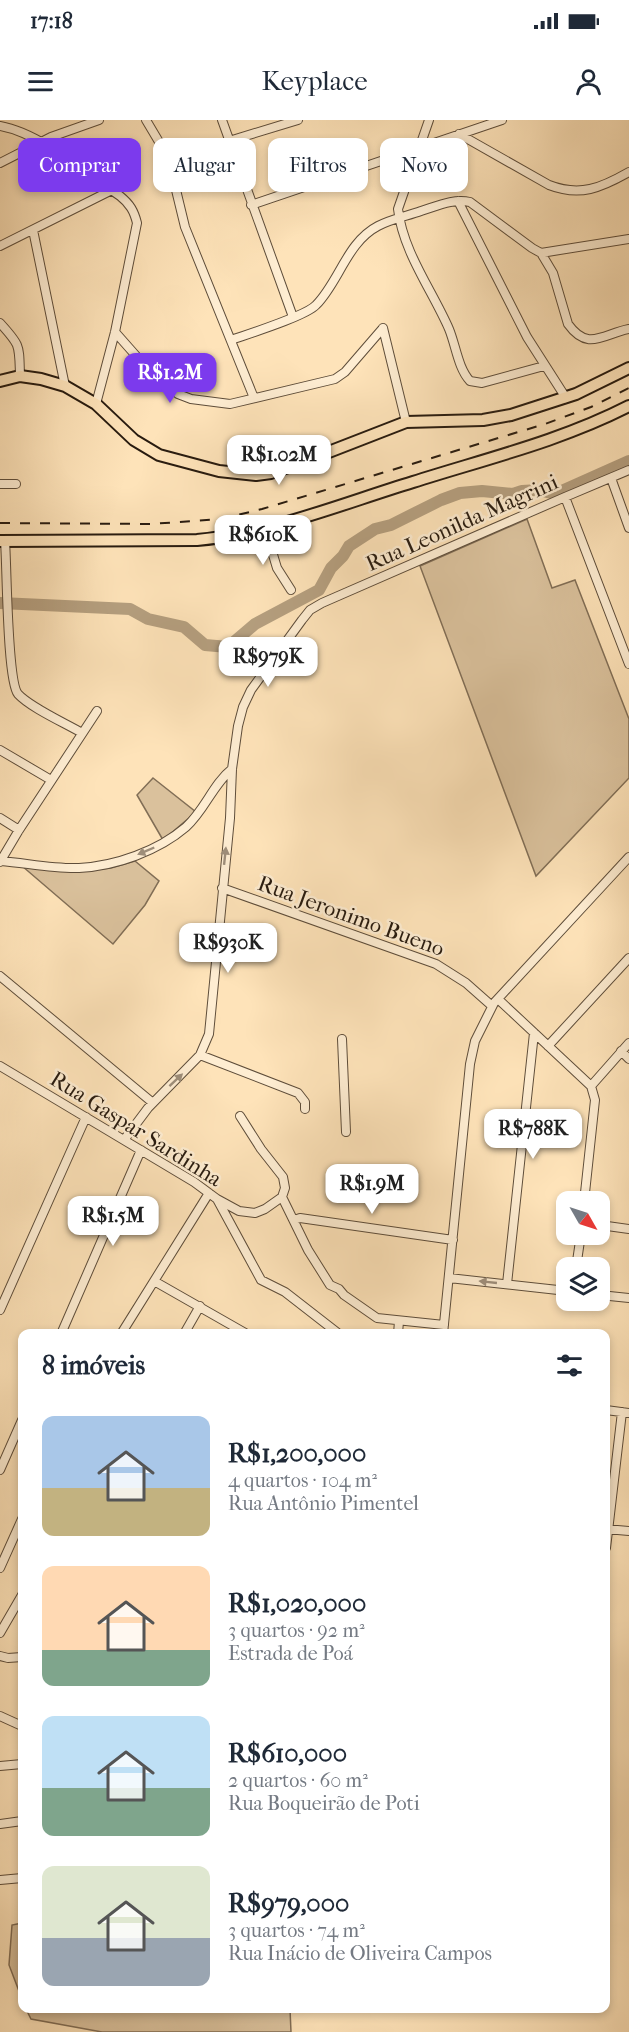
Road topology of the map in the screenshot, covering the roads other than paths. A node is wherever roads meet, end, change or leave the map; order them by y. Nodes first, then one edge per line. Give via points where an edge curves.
1 (99, 120) edge
2 (146, 120) edge
3 (222, 120) edge
4 (298, 120) edge
5 (429, 120) edge
6 (502, 120) edge
7 (0, 126) edge
8 (459, 134) junction
9 (33, 138) edge
10 (52, 138) edge
11 (228, 138) edge
12 (239, 138) edge
13 (422, 138) edge
14 (447, 138) edge
15 (18, 154) edge
16 (380, 160) edge
17 (0, 163) edge
18 (629, 172) edge
19 (108, 192) edge
20 (114, 192) edge
21 (247, 192) edge
22 (404, 192) edge
23 (458, 201) junction
24 (251, 205) junction
25 (399, 219) junction
26 (33, 230) junction
27 (629, 239) edge
28 (0, 246) edge
29 (541, 253) junction
30 (293, 317) junction
31 (0, 323) edge
32 (629, 329) edge
33 (115, 332) junction
34 (231, 340) junction
35 (544, 366) junction
36 (629, 368) edge
37 (20, 376) junction
38 (0, 381) edge
39 (64, 386) junction
40 (254, 398) junction
41 (566, 398) junction
42 (96, 404) junction
43 (629, 406) edge
44 (406, 422) junction
45 (629, 470) edge
46 (611, 478) junction
47 (0, 484) edge
48 (16, 484) dead end
49 (565, 496) junction
50 (265, 528) junction
51 (629, 528) edge
52 (3, 541) edge
53 (291, 590) dead end
54 (629, 664) edge
55 (97, 711) dead end
56 (82, 733) junction
57 (0, 750) edge
58 (232, 769) junction
59 (51, 780) junction
60 (0, 818) edge
61 (19, 830) junction
62 (629, 857) edge
63 (0, 862) edge
64 (222, 888) junction
65 (629, 958) edge
66 (0, 976) edge
67 (498, 999) junction
68 (492, 1006) junction
69 (534, 1033) junction
70 (342, 1039) dead end
71 (629, 1043) edge
72 (548, 1046) junction
73 (621, 1051) junction
74 (200, 1055) junction
75 (629, 1059) edge
76 (0, 1066) edge
77 (591, 1086) junction
78 (153, 1102) junction
79 (305, 1109) dead end
80 (240, 1116) dead end
81 (86, 1117) junction
82 (346, 1132) dead end
83 (124, 1140) junction
84 (141, 1150) junction
85 (585, 1191) edge
86 (209, 1193) junction
87 (282, 1197) junction
88 (217, 1199) junction
89 (294, 1220) junction
90 (610, 1226) edge
91 (629, 1229) edge
92 (453, 1240) junction
93 (449, 1278) junction
94 (154, 1281) junction
95 (507, 1284) junction
96 (556, 1290) edge
97 (610, 1296) edge
98 (629, 1298) edge
99 (200, 1306) junction
100 (0, 1310) edge
101 (399, 1321) junction
102 (63, 1329) edge
103 (124, 1329) edge
104 (187, 1329) edge
105 (239, 1329) edge
106 (333, 1329) edge
107 (398, 1329) edge
108 (443, 1329) edge
109 (610, 1411) edge
110 (625, 1413) edge
111 (18, 1437) edge
112 (1, 1467) edge
113 (610, 1510) edge
114 (18, 1529) edge
115 (610, 1529) edge
116 (629, 1531) edge
117 (0, 1568) edge
118 (18, 1602) edge
119 (0, 1633) edge
120 (0, 1656) edge
121 (18, 1657) edge
122 (0, 1716) edge
123 (18, 1724) edge
124 (18, 1764) edge
125 (0, 1766) edge
126 (18, 1822) edge
127 (0, 1824) edge
128 (0, 1878) edge
129 (18, 1878) edge

1 - 10 street
2 - 34 street via 168,157 185,227
3 - 11 street
4 - 12 street
5 - 13 street
6 - 8 street
7 - 9 street
8 - 14 street
8 - 18 street via 563,191 590,189
15 - 17 street
16 - 24 street
19 - 26 street
20 - 33 street via 131,206 136,223
21 - 24 street
22 - 25 street
23 - 25 street
23 - 29 street via 470,202
23 - 35 street
24 - 30 street
25 - 30 street via 366,235 315,307
25 - 35 street via 470,381 482,383
26 - 28 street
26 - 39 street
27 - 29 street
29 - 32 street via 553,273 572,330 593,340
30 - 34 street
31 - 37 street via 19,348
33 - 40 street via 153,375 178,394 224,405
33 - 42 street
34 - 40 street
35 - 41 street
36 - 41 main road
37 - 38 main road
37 - 39 main road
39 - 42 main road
40 - 44 street via 335,379 383,328
41 - 44 main road via 483,420
42 - 44 main road via 134,440 159,455 212,470 256,475 303,462
43 - 50 main road via 548,440
45 - 46 street, Rua Leonilda Magrini
46 - 49 street, Rua Leonilda Magrini
46 - 51 street
47 - 48 street
49 - 54 street
49 - 58 street, Rua Leonilda Magrini via 310,610 251,690 238,726
50 - 52 main road via 196,540
50 - 53 street via 278,568
52 - 56 street via 12,679 17,693
55 - 56 street
56 - 59 street
57 - 59 street
58 -> 63 street via 187,826 167,842 140,854 78,868
64 -> 58 street
59 - 61 street
60 - 61 street
61 - 63 street
62 - 67 street
64 - 68 street, Rua Jeronimo Bueno via 436,964
64 - 74 street via 209,1034
65 - 72 street
66 - 78 street
67 - 68 street
67 - 69 street
68 - 92 street via 475,1041 470,1064
69 - 72 street
69 - 95 street
70 - 82 street
71 - 73 street
72 - 77 street
73 - 75 street
73 - 77 street
78 -> 74 street
74 - 79 street via 298,1093
76 - 81 street, Rua Gaspar Sardinha
77 - 85 street via 595,1100
78 - 83 street
80 - 87 street via 283,1177
81 - 83 street, Rua Gaspar Sardinha
81 - 100 street
83 - 84 street, Rua Gaspar Sardinha
84 - 86 street, Rua Gaspar Sardinha
84 - 102 street
86 - 88 street, Rua Gaspar Sardinha
86 - 94 street
87 - 88 street via 252,1213
87 - 89 street
88 - 106 street, Rua Gaspar Sardinha via 261,1280 285,1292
89 - 92 street
89 - 101 street via 327,1283 373,1316
90 - 91 street
92 - 93 street
95 -> 93 street
93 - 108 street
94 - 99 street
94 - 103 street
95 - 96 street
97 - 98 street
99 - 104 street
99 - 105 street
101 - 107 street
101 - 108 street
109 - 110 street
110 - 113 street
111 - 112 street
114 - 117 street
115 - 116 street
118 - 119 street
120 - 121 street
122 - 123 street
124 - 125 street
126 - 127 street
128 - 129 street

